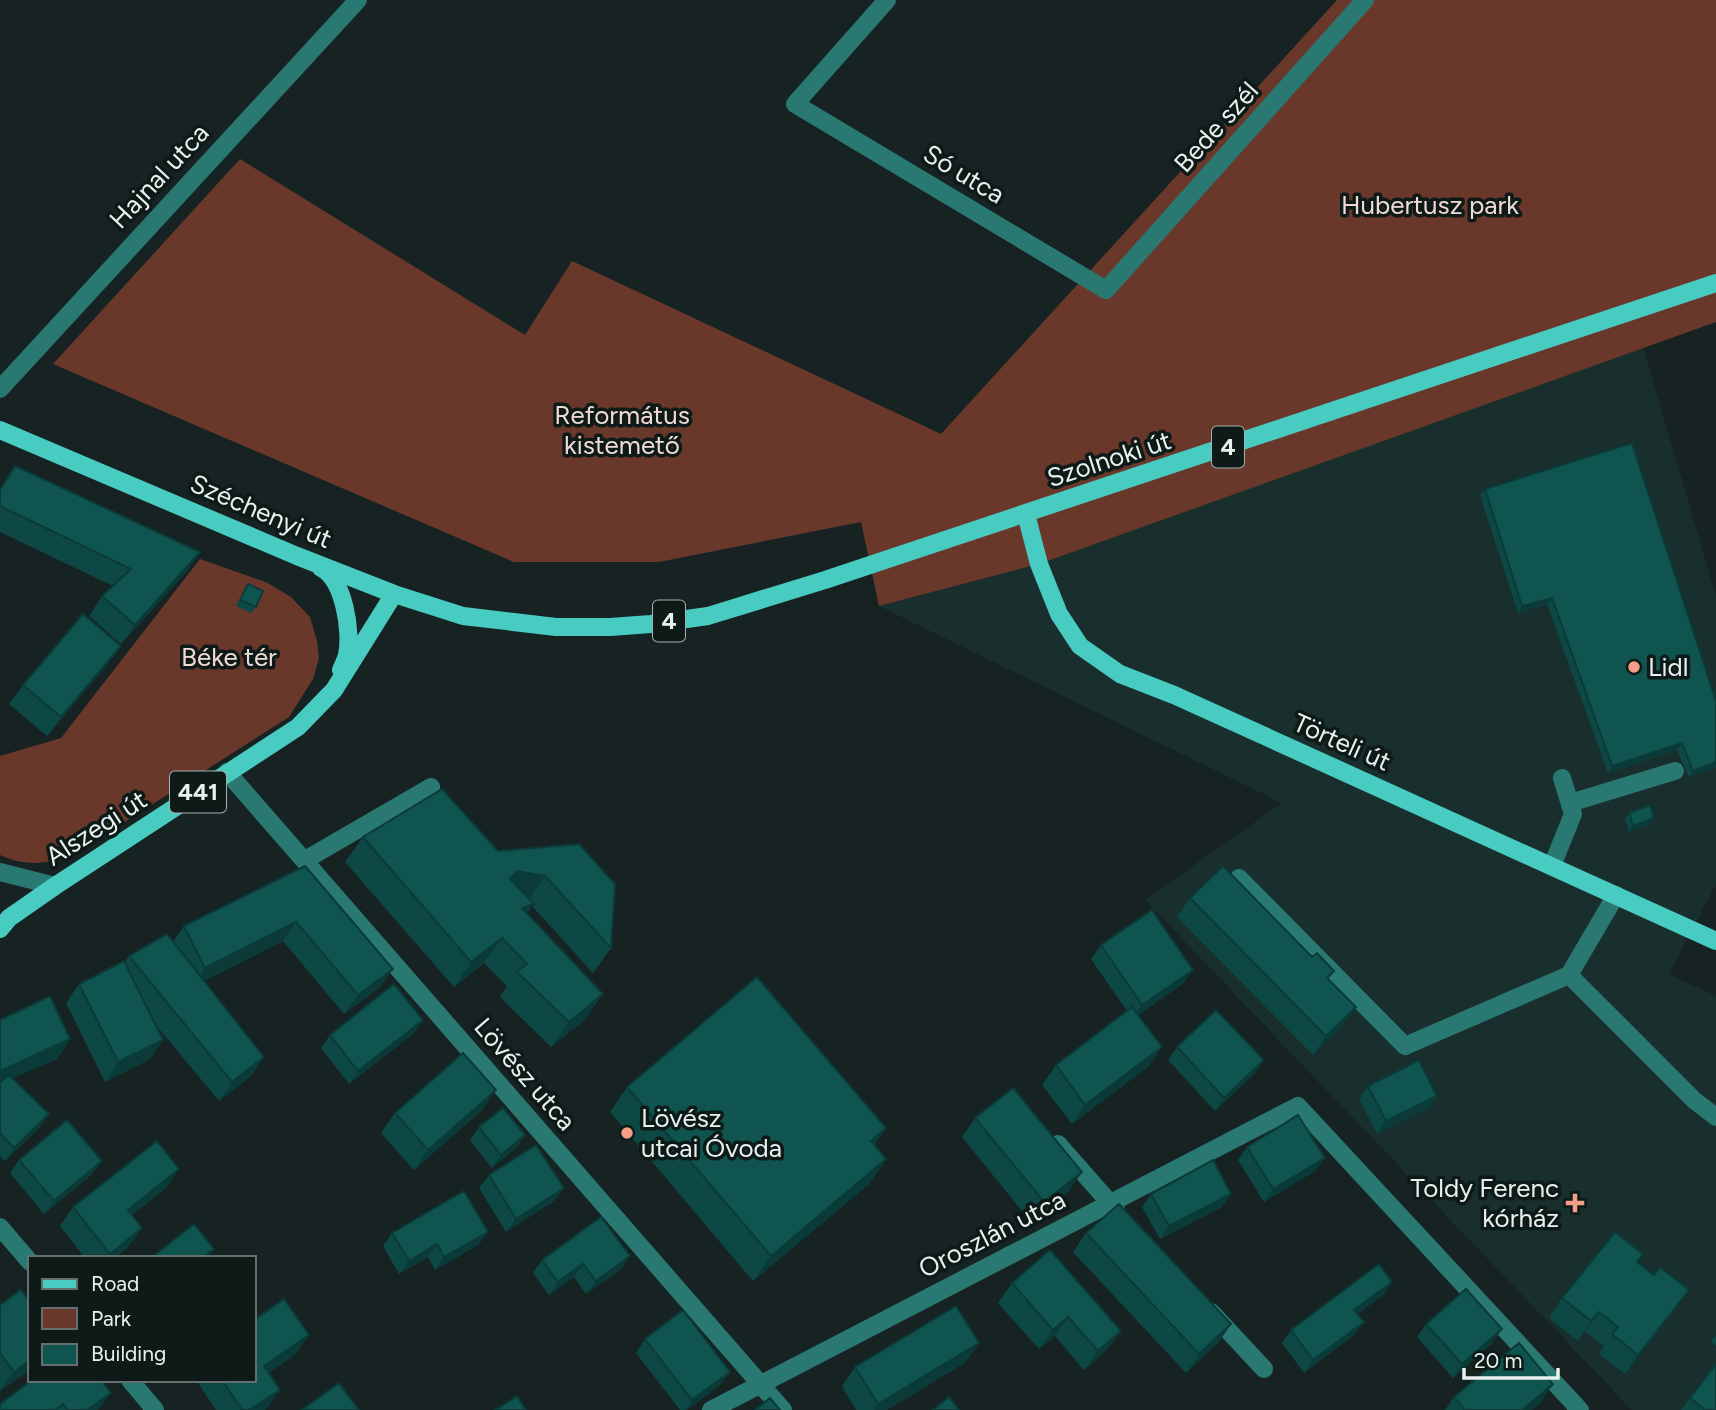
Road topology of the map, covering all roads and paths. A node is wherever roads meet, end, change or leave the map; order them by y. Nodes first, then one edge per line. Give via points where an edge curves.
1 (358, 0) edge
2 (887, 0) edge
3 (1365, 0) edge
4 (1716, 283) edge
5 (1106, 290) joint
6 (0, 389) edge
7 (0, 430) edge
8 (1026, 514) junction
9 (297, 556) junction
10 (394, 594) junction
11 (507, 622) joint
12 (334, 690) junction
13 (1675, 771) dead end
14 (228, 772) junction
15 (1562, 778) dead end
16 (431, 787) dead end
17 (1570, 803) junction
18 (305, 860) junction
19 (1552, 866) junction
20 (0, 872) edge
21 (1239, 878) edge
22 (55, 886) junction
23 (1616, 895) junction
24 (0, 929) edge
25 (1716, 941) edge
26 (1569, 975) junction
27 (1716, 1117) edge
28 (1042, 1127) edge
29 (1109, 1203) junction
30 (1127, 1223) edge
31 (0, 1227) edge
32 (28, 1260) edge
33 (1200, 1301) edge
34 (1264, 1369) dead end
35 (132, 1382) edge
36 (760, 1384) junction
37 (155, 1410) edge
38 (711, 1410) edge
39 (783, 1410) edge
40 (1580, 1410) edge

1 - 6 street, Hajnal utca
2 - 5 street, Só utca via 795,104
3 - 5 street, Bede szél
4 - 8 main road, Szolnoki út / 4
7 - 9 main road, Széchenyi út / 4
8 - 11 main road, Szolnoki út / 4 via 708,616 610,627
8 - 19 main road, Törteli út via 1059,614 1080,646 1120,674
9 - 10 main road, Széchenyi út / 4
9 - 12 main road, 441 via 329,572 338,586 347,619 347,654
10 - 11 main road, Széchenyi út / 4 via 463,616
10 - 12 main road, Alszegi út / 441
12 - 14 main road, Alszegi út / 441 via 298,727
13 - 17 street
14 - 18 street, Lövész utca
14 - 22 main road, Alszegi út / 441
15 - 17 street
16 - 18 street
17 - 19 street via 1573,814
18 - 36 street, Lövész utca
19 - 23 main road, Törteli út
20 - 22 street
21 - 26 street via 1405,1046
22 - 24 main road, Alszegi út / 441
23 - 25 main road, Törteli út
23 - 26 street
26 - 27 street
28 - 29 street
29 - 30 street
29 - 36 street, Oroszlán utca
29 - 40 street, Oroszlán utca via 1298,1105
31 - 32 street
33 - 34 street
35 - 37 street
36 - 38 street, Oroszlán utca
36 - 39 street, Lövész utca

